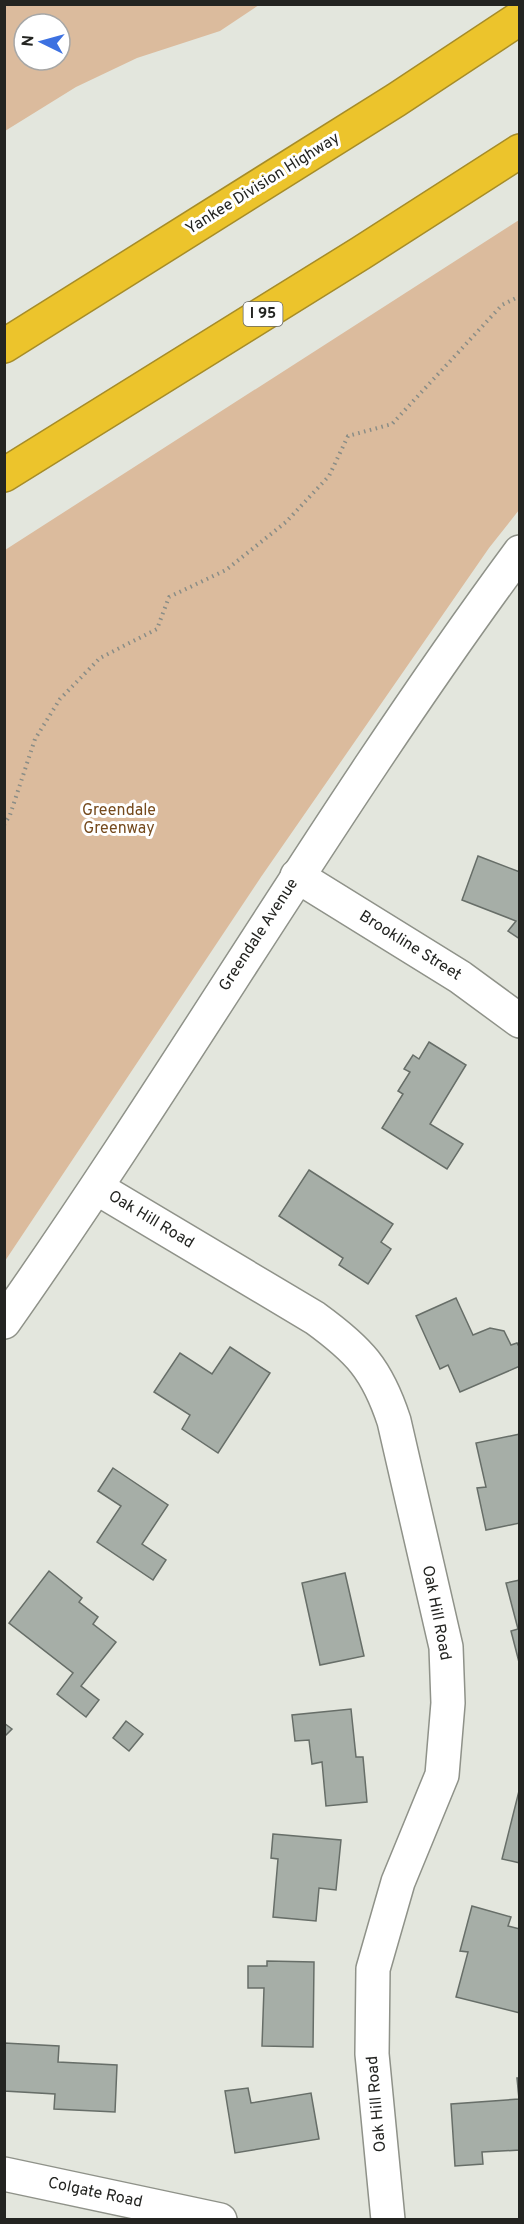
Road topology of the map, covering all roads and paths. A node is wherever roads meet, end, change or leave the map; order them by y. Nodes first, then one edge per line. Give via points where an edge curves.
1 (519, 18) edge
2 (519, 151) edge
3 (519, 296) edge
4 (4, 346) edge
5 (4, 475) edge
6 (519, 552) edge
7 (4, 825) edge
8 (297, 876) junction
9 (519, 1021) edge
10 (97, 1188) junction
11 (4, 1322) edge
12 (4, 2174) edge
13 (220, 2220) edge
14 (388, 2220) edge

1 - 4 highway, Yankee Division Highway via 396,100
2 - 5 highway, I 95
3 - 7 path via 502,305 392,424 348,436 329,476 286,522 226,570 169,597 157,629 92,666 60,699 35,739
6 - 8 street, Greendale Avenue
8 - 9 street, Brookline Street via 460,977
8 - 10 street, Greendale Avenue
10 - 11 street, Greendale Avenue
10 - 14 street, Oak Hill Road via 338,1335 359,1353 375,1375 394,1421 446,1647 448,1703 442,1775 398,1882 374,1969 372,2054
12 - 13 street, Colgate Road

